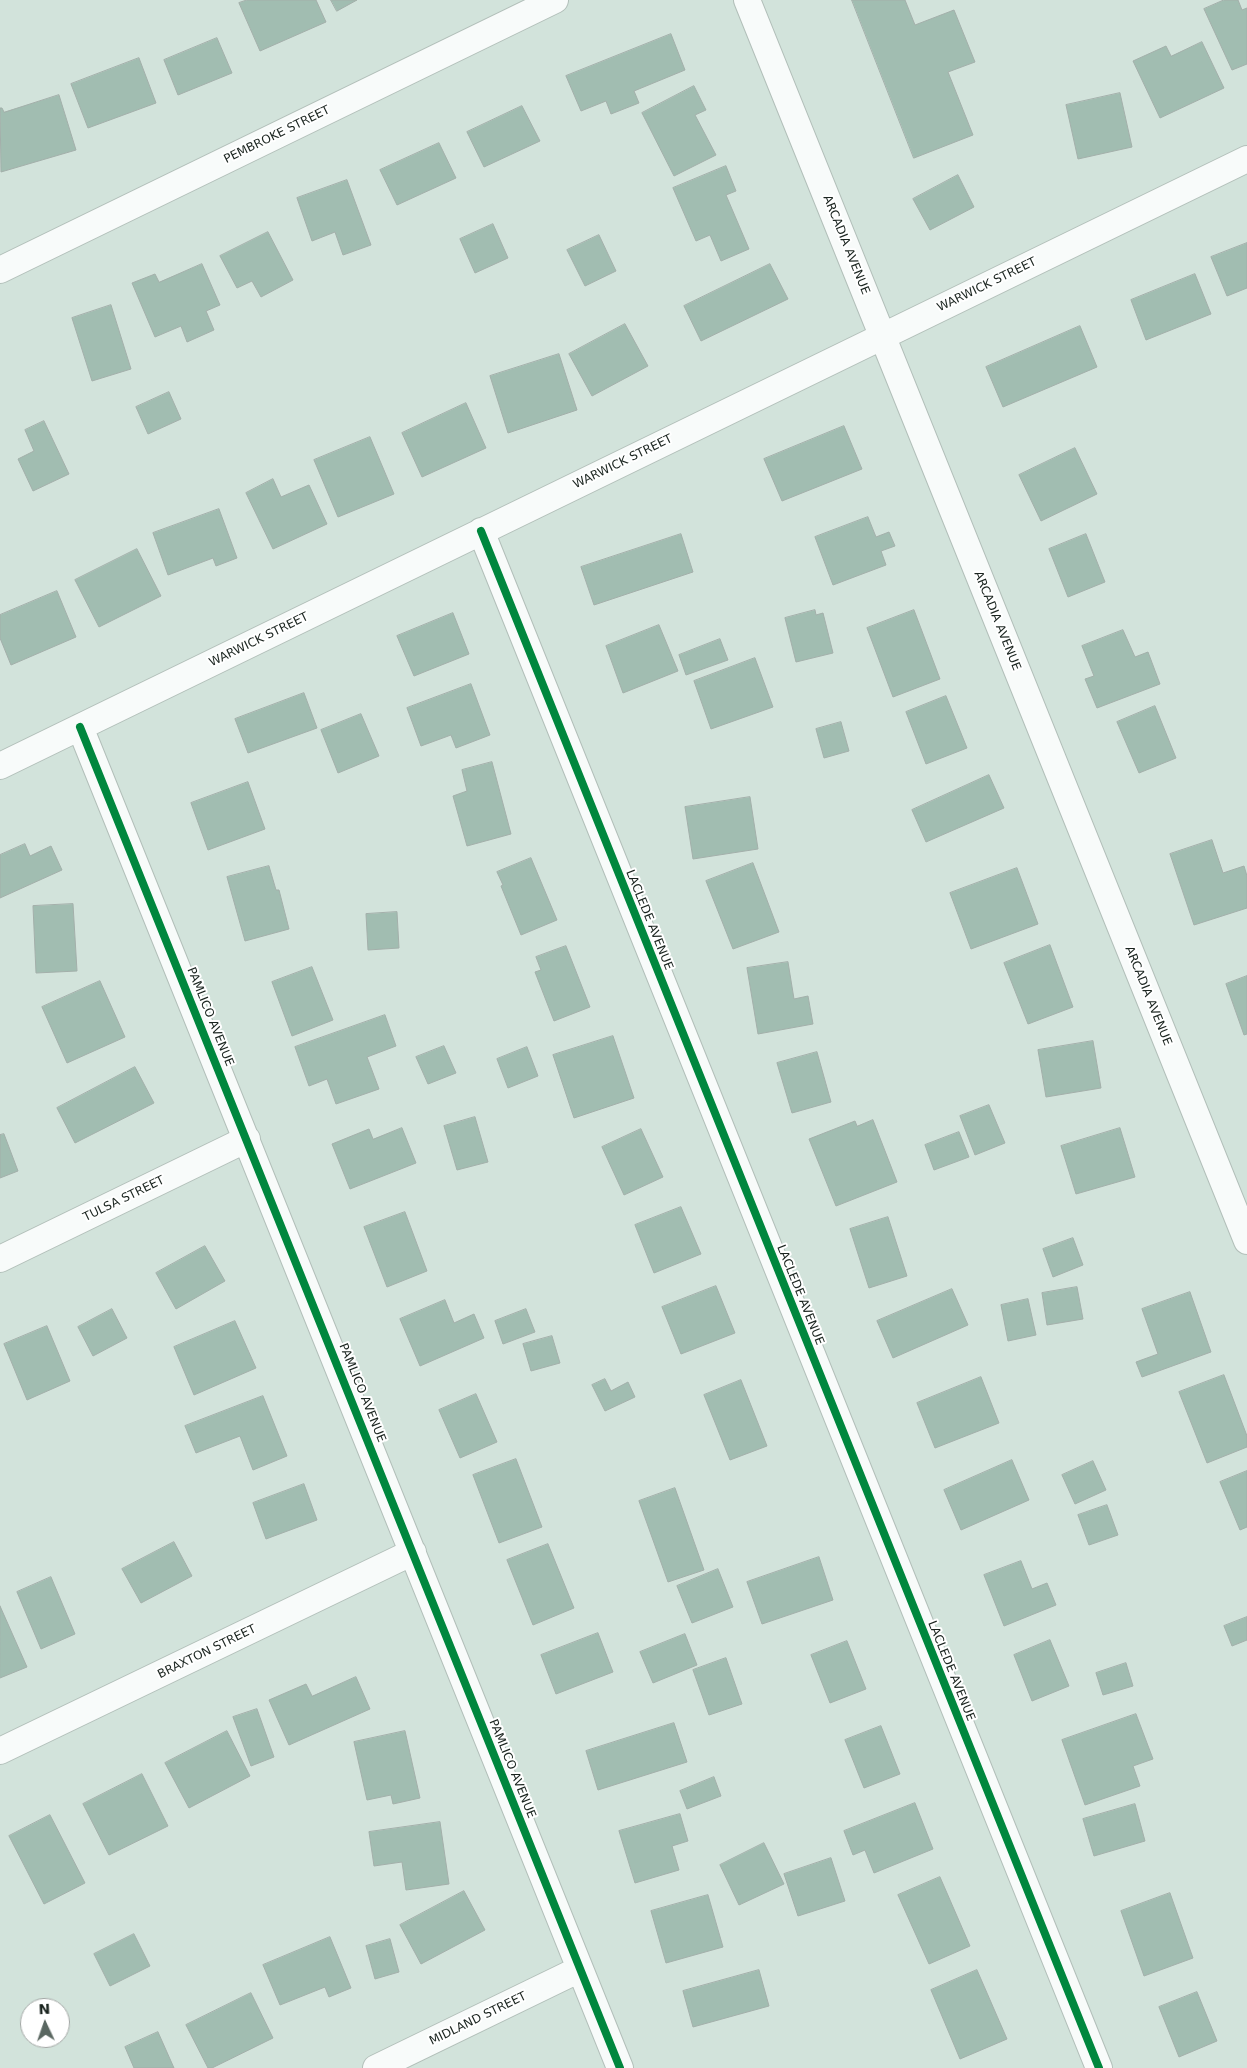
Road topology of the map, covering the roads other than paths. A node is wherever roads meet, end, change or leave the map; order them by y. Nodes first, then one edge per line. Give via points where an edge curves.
1 (555, 0) edge
2 (747, 0) edge
3 (1247, 159) edge
4 (0, 270) edge
5 (882, 336) junction
6 (481, 531) junction
7 (80, 727) junction
8 (0, 766) edge
9 (247, 1139) junction
10 (1247, 1241) edge
11 (0, 1259) edge
12 (413, 1552) junction
13 (0, 1751) edge
14 (580, 1970) junction
15 (376, 2068) edge
16 (620, 2068) edge
17 (1099, 2068) edge

1 - 4 street, PEMBROKE STREET
2 - 5 street, ARCADIA AVENUE
3 - 5 street, WARWICK STREET
5 - 6 street, WARWICK STREET
5 - 10 street, ARCADIA AVENUE
6 - 7 street, WARWICK STREET
6 - 17 street, LACLEDE AVENUE
7 - 8 street, WARWICK STREET
7 - 9 street, PAMLICO AVENUE
9 - 11 street, TULSA STREET
9 - 12 street, PAMLICO AVENUE
12 - 13 street, BRAXTON STREET
12 - 14 street, PAMLICO AVENUE
14 - 15 street, MIDLAND STREET
14 - 16 street, PAMLICO AVENUE

